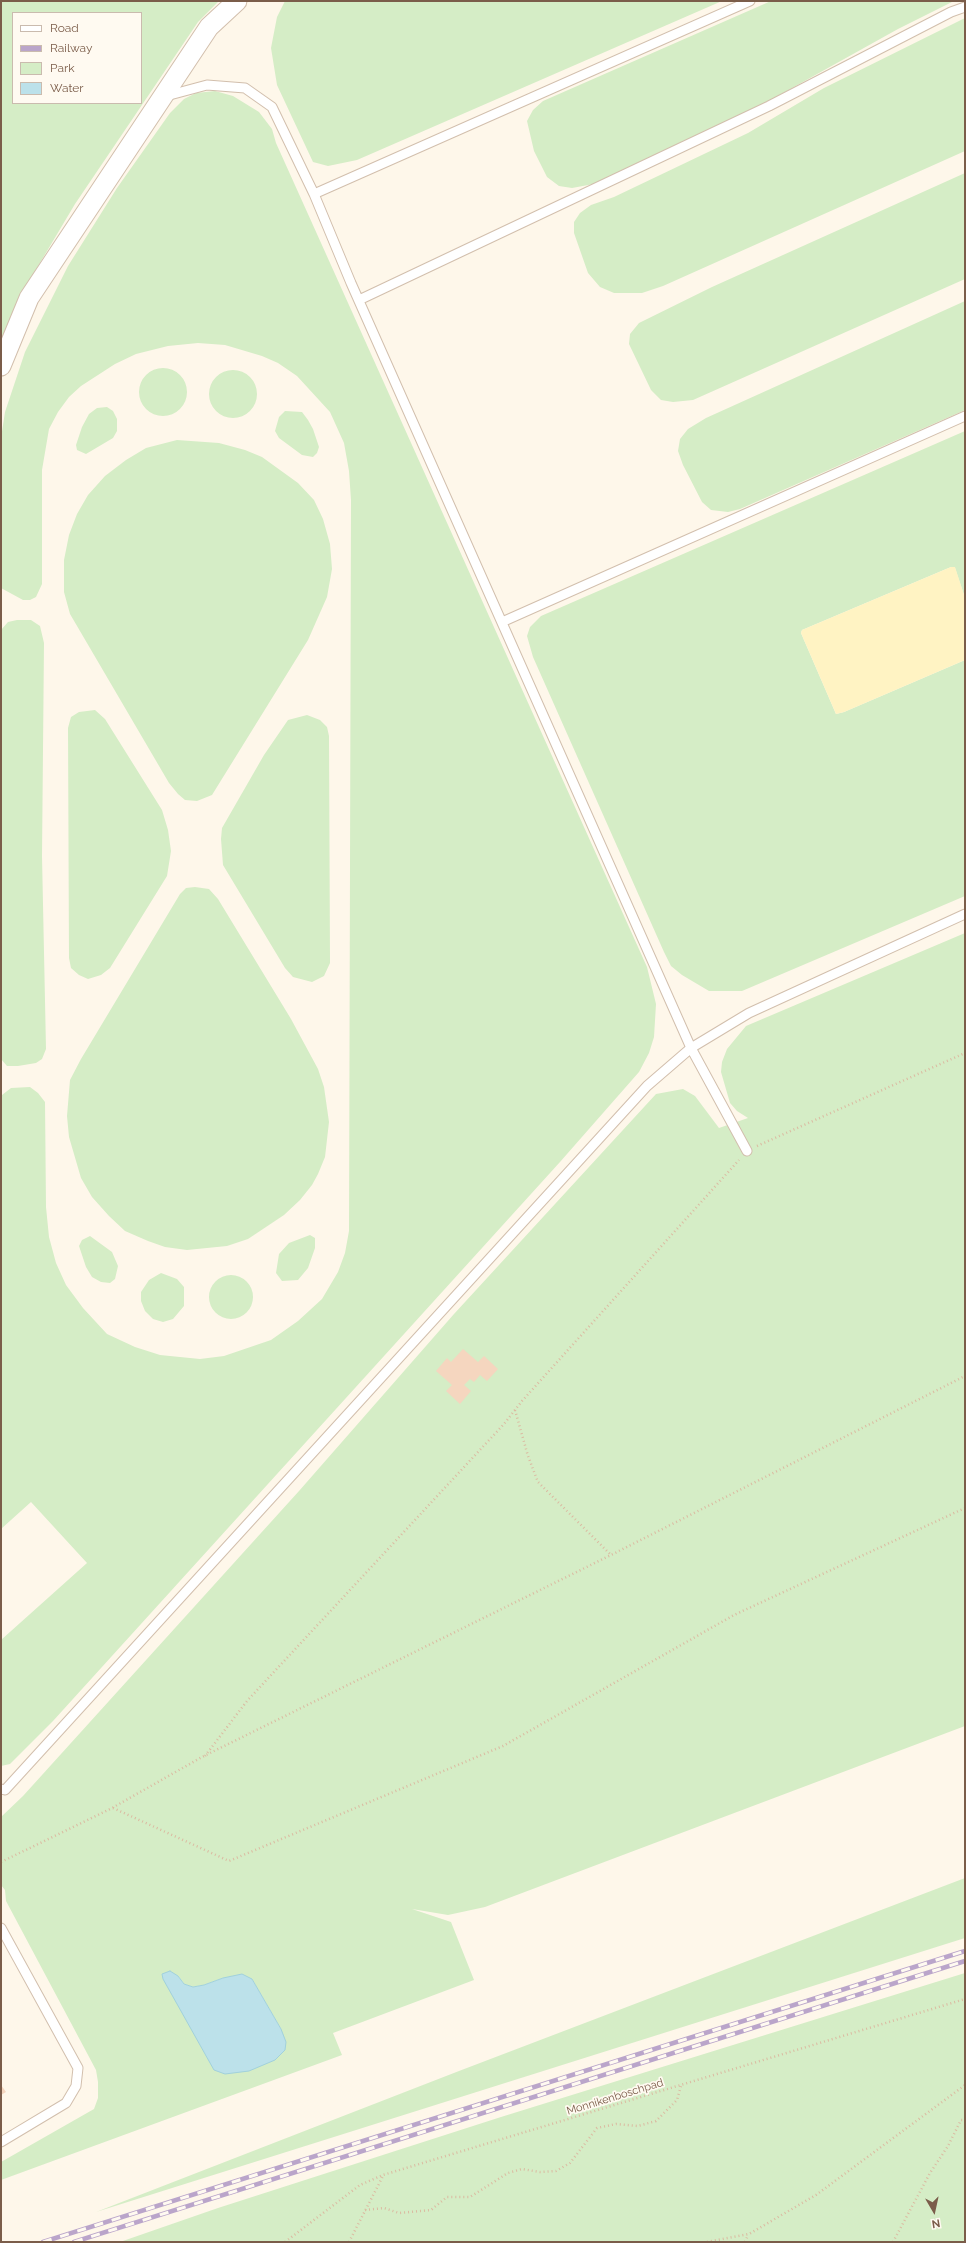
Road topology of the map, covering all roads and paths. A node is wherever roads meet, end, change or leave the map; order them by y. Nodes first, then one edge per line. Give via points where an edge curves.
1 (237, 1) edge
2 (750, 1) edge
3 (965, 7) edge
4 (163, 97) junction
5 (314, 194) junction
6 (359, 300) junction
7 (1, 366) edge
8 (965, 416) edge
9 (502, 622) junction
10 (965, 914) edge
11 (691, 1048) junction
12 (965, 1053) edge
13 (747, 1151) junction
14 (965, 1376) edge
15 (515, 1410) junction
16 (965, 1508) edge
17 (611, 1555) junction
18 (204, 1756) junction
19 (1, 1789) edge
20 (112, 1808) junction
21 (1, 1862) edge
22 (1, 1928) edge
23 (965, 1999) edge
24 (965, 2085) edge
25 (681, 2086) junction
26 (965, 2120) edge
27 (1, 2142) edge
28 (383, 2175) junction
29 (365, 2210) junction
30 (749, 2234) junction
31 (285, 2242) edge
32 (349, 2242) edge
33 (707, 2242) edge
34 (745, 2242) edge
35 (893, 2242) edge

1 - 4 street via 208,27
2 - 5 lane
3 - 6 lane via 770,106
4 - 5 lane via 207,85 245,88 272,107
4 - 7 street via 29,298
5 - 6 lane
6 - 9 lane
8 - 9 lane
9 - 11 lane
10 - 11 lane via 749,1013
11 - 13 lane
11 - 19 lane via 647,1086 5,1790
12 - 13 path
13 - 15 path
14 - 17 path
15 - 17 path via 538,1482
15 - 18 path via 247,1701
16 - 20 path via 734,1615 503,1746 229,1861
17 - 18 path
18 - 20 path
20 - 21 path
22 - 27 lane via 78,2068 76,2086 66,2103
23 - 25 path, Monnikenboschpad
24 - 30 path via 816,2195
25 - 28 path, Monnikenboschpad
25 - 29 path via 677,2100 656,2121 638,2126 616,2124 597,2128 570,2163 556,2171 522,2169 508,2173 470,2197 447,2197 431,2210 399,2213 384,2208
26 - 35 path via 961,2120
28 - 29 path
28 - 31 path, Monnikenboschpad via 360,2185
29 - 32 path
30 - 33 path
30 - 34 path

